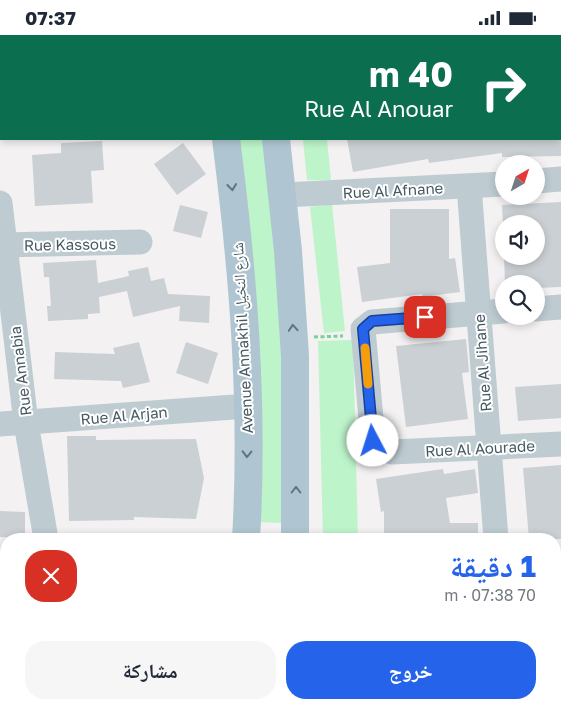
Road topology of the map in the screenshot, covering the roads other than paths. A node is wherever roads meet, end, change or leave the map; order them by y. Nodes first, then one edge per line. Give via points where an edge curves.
1 (226, 140) edge
2 (276, 140) edge
3 (561, 179) edge
4 (545, 180) edge
5 (495, 185) edge
6 (469, 186) junction
7 (283, 195) junction
8 (0, 203) edge
9 (140, 243) dead end
10 (3, 245) edge
11 (561, 307) edge
12 (545, 308) edge
13 (495, 311) edge
14 (478, 312) junction
15 (248, 405) junction
16 (26, 423) junction
17 (0, 424) edge
18 (561, 443) edge
19 (489, 449) junction
20 (45, 533) edge
21 (246, 533) edge
22 (295, 533) edge
23 (496, 533) edge

1 -> 15 main road, Avenue Annakhil شارع النخيل via 240,261
2 - 7 main road
3 - 4 street
5 - 6 street, Rue Al Afnane
6 - 7 street, Rue Al Afnane
6 - 14 street, Rue Al Jihane
22 -> 7 main road via 295,356
8 - 10 street, Rue Annabia
9 - 10 street, Rue Kassous
10 - 16 street, Rue Annabia
11 - 12 street
13 - 14 street
14 - 19 street, Rue Al Jihane
14 - 19 street, Rue Al Aourade via 372,321 363,332 373,441 378,447 392,452
15 - 16 street, Rue Al Arjan
15 -> 21 main road, Avenue Annakhil شارع النخيل
16 - 17 street, Rue Al Arjan
16 - 20 street, Rue Annabia
18 - 19 street, Rue Al Aourade
19 - 23 street, Rue Al Jihane

